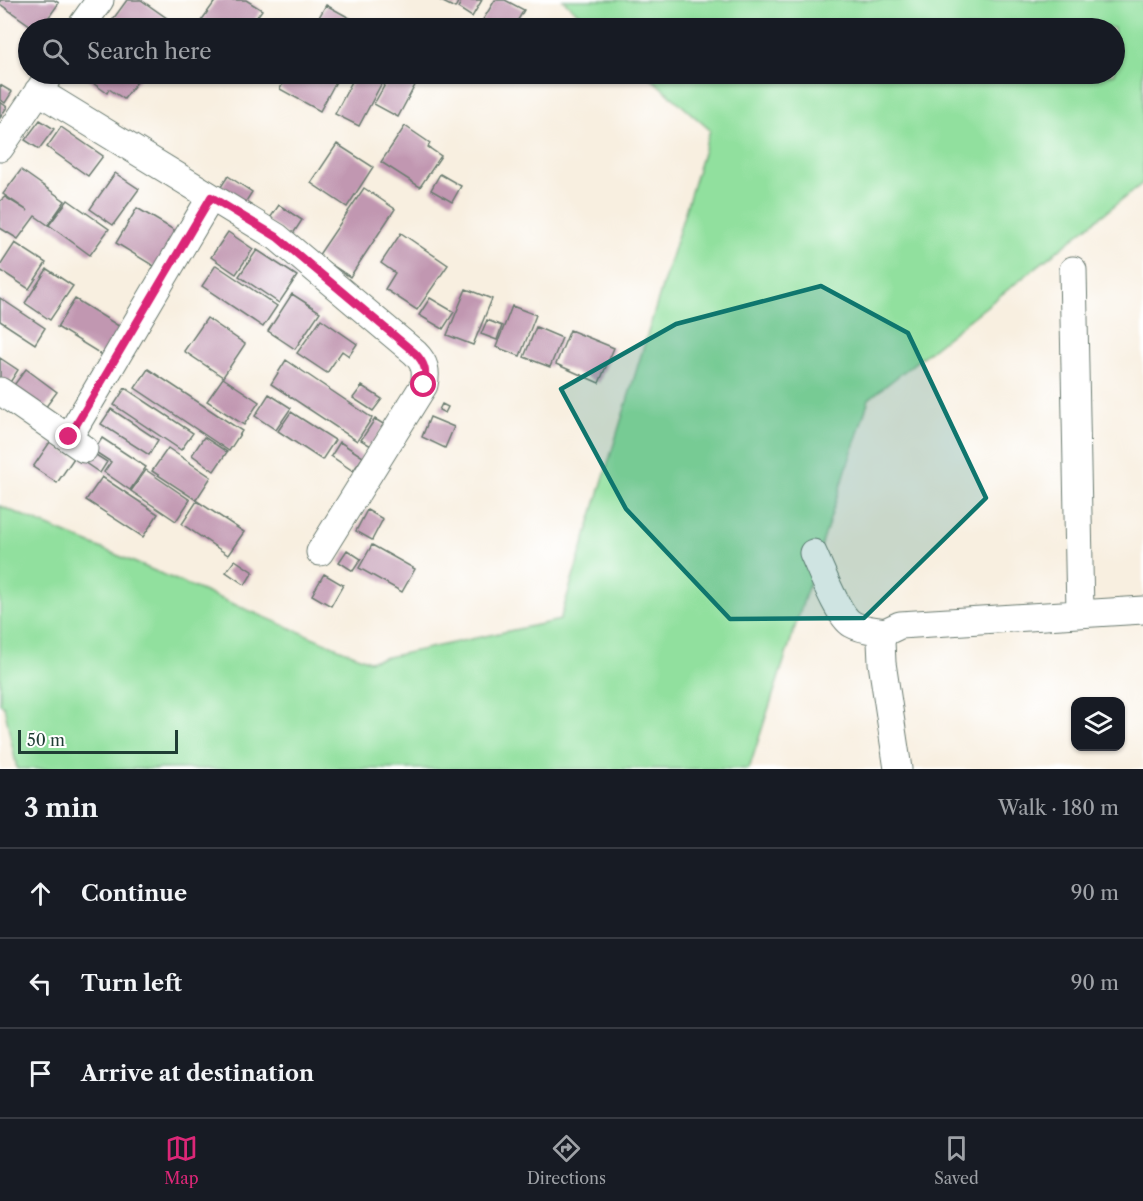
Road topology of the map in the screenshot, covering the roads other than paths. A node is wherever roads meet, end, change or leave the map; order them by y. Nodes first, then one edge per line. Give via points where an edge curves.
1 (99, 0) edge
2 (87, 18) edge
3 (43, 84) edge
4 (47, 84) edge
5 (0, 148) edge
6 (211, 197) junction
7 (1073, 270) dead end
8 (0, 391) edge
9 (320, 552) dead end
10 (813, 553) dead end
11 (1143, 610) edge
12 (1080, 612) junction
13 (885, 632) junction
14 (898, 769) edge

1 - 2 street
3 - 5 street
4 - 6 street
6 - 8 street via 76,443
6 - 9 street via 277,237 415,353 427,373 424,385
7 - 12 street
10 - 13 street via 843,615 852,624
11 - 12 street
12 - 13 street via 900,625
13 - 14 street via 881,641 882,663

